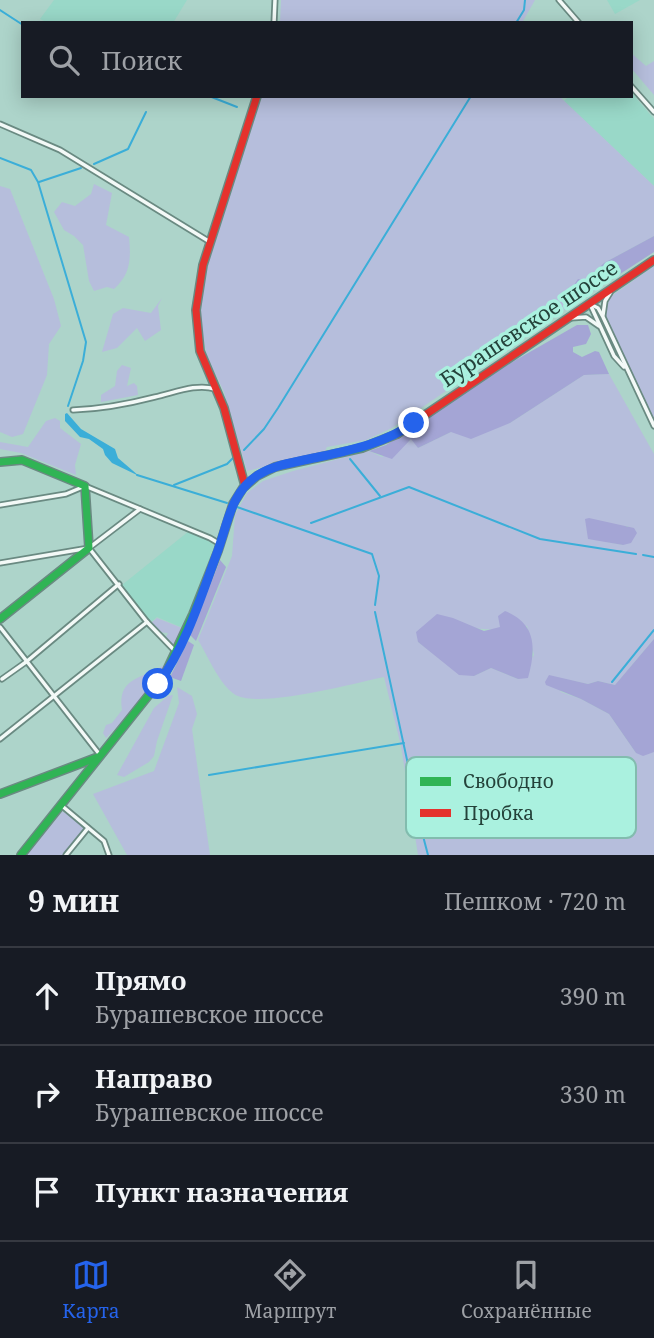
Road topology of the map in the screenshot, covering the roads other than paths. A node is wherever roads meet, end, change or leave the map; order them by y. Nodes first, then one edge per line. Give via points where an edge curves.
1 (275, 0) edge
2 (559, 0) edge
3 (274, 21) edge
4 (577, 21) edge
5 (633, 88) edge
6 (256, 98) edge
7 (654, 112) edge
8 (0, 124) edge
9 (210, 242) junction
10 (654, 260) edge
11 (612, 289) junction
12 (590, 304) junction
13 (603, 317) junction
14 (569, 318) junction
15 (600, 327) junction
16 (628, 372) junction
17 (217, 390) junction
18 (73, 410) dead end
19 (654, 426) edge
20 (0, 462) edge
21 (85, 486) junction
22 (245, 486) junction
23 (0, 505) edge
24 (140, 509) junction
25 (220, 544) junction
26 (89, 548) junction
27 (0, 563) edge
28 (118, 584) junction
29 (0, 619) edge
30 (147, 622) junction
31 (0, 627) edge
32 (176, 653) junction
33 (26, 662) junction
34 (2, 679) dead end
35 (52, 697) junction
36 (0, 739) edge
37 (102, 756) junction
38 (0, 794) edge
39 (61, 805) junction
40 (88, 828) junction
41 (21, 855) edge
42 (66, 855) edge
43 (109, 855) edge

1 - 3 street
2 - 4 street
5 - 7 street
6 - 9 main road
8 - 9 street via 60,150
9 - 17 main road via 198,288 196,319 200,351
10 - 11 main road, Бурашевское шоссе
11 - 12 main road, Бурашевское шоссе
11 - 13 street
12 - 13 street
12 - 14 main road, Бурашевское шоссе
12 - 15 street
13 - 16 street
14 - 15 street via 586,317
14 - 22 main road, Бурашевское шоссе via 394,436 362,448 275,467
15 - 16 street
16 - 19 street
17 - 18 street via 190,388 115,406
17 - 22 main road
20 - 21 main road via 22,460
21 - 23 street via 66,494
21 - 24 street
21 - 26 main road
22 - 25 main road, Бурашевское шоссе via 233,504
24 - 25 street
24 - 26 street
25 - 32 main road, Бурашевское шоссе
26 - 27 street
26 - 28 street
26 - 29 main road
28 - 30 street
28 - 33 street
30 - 32 street
30 - 35 street
31 - 33 street
32 - 37 main road, Бурашевское шоссе
33 - 34 street
33 - 35 street
35 - 36 street
35 - 37 street
37 - 38 main road
37 - 39 main road, Бурашевское шоссе
39 - 40 street
39 - 41 main road, Бурашевское шоссе
40 - 42 street
40 - 43 street via 106,843

